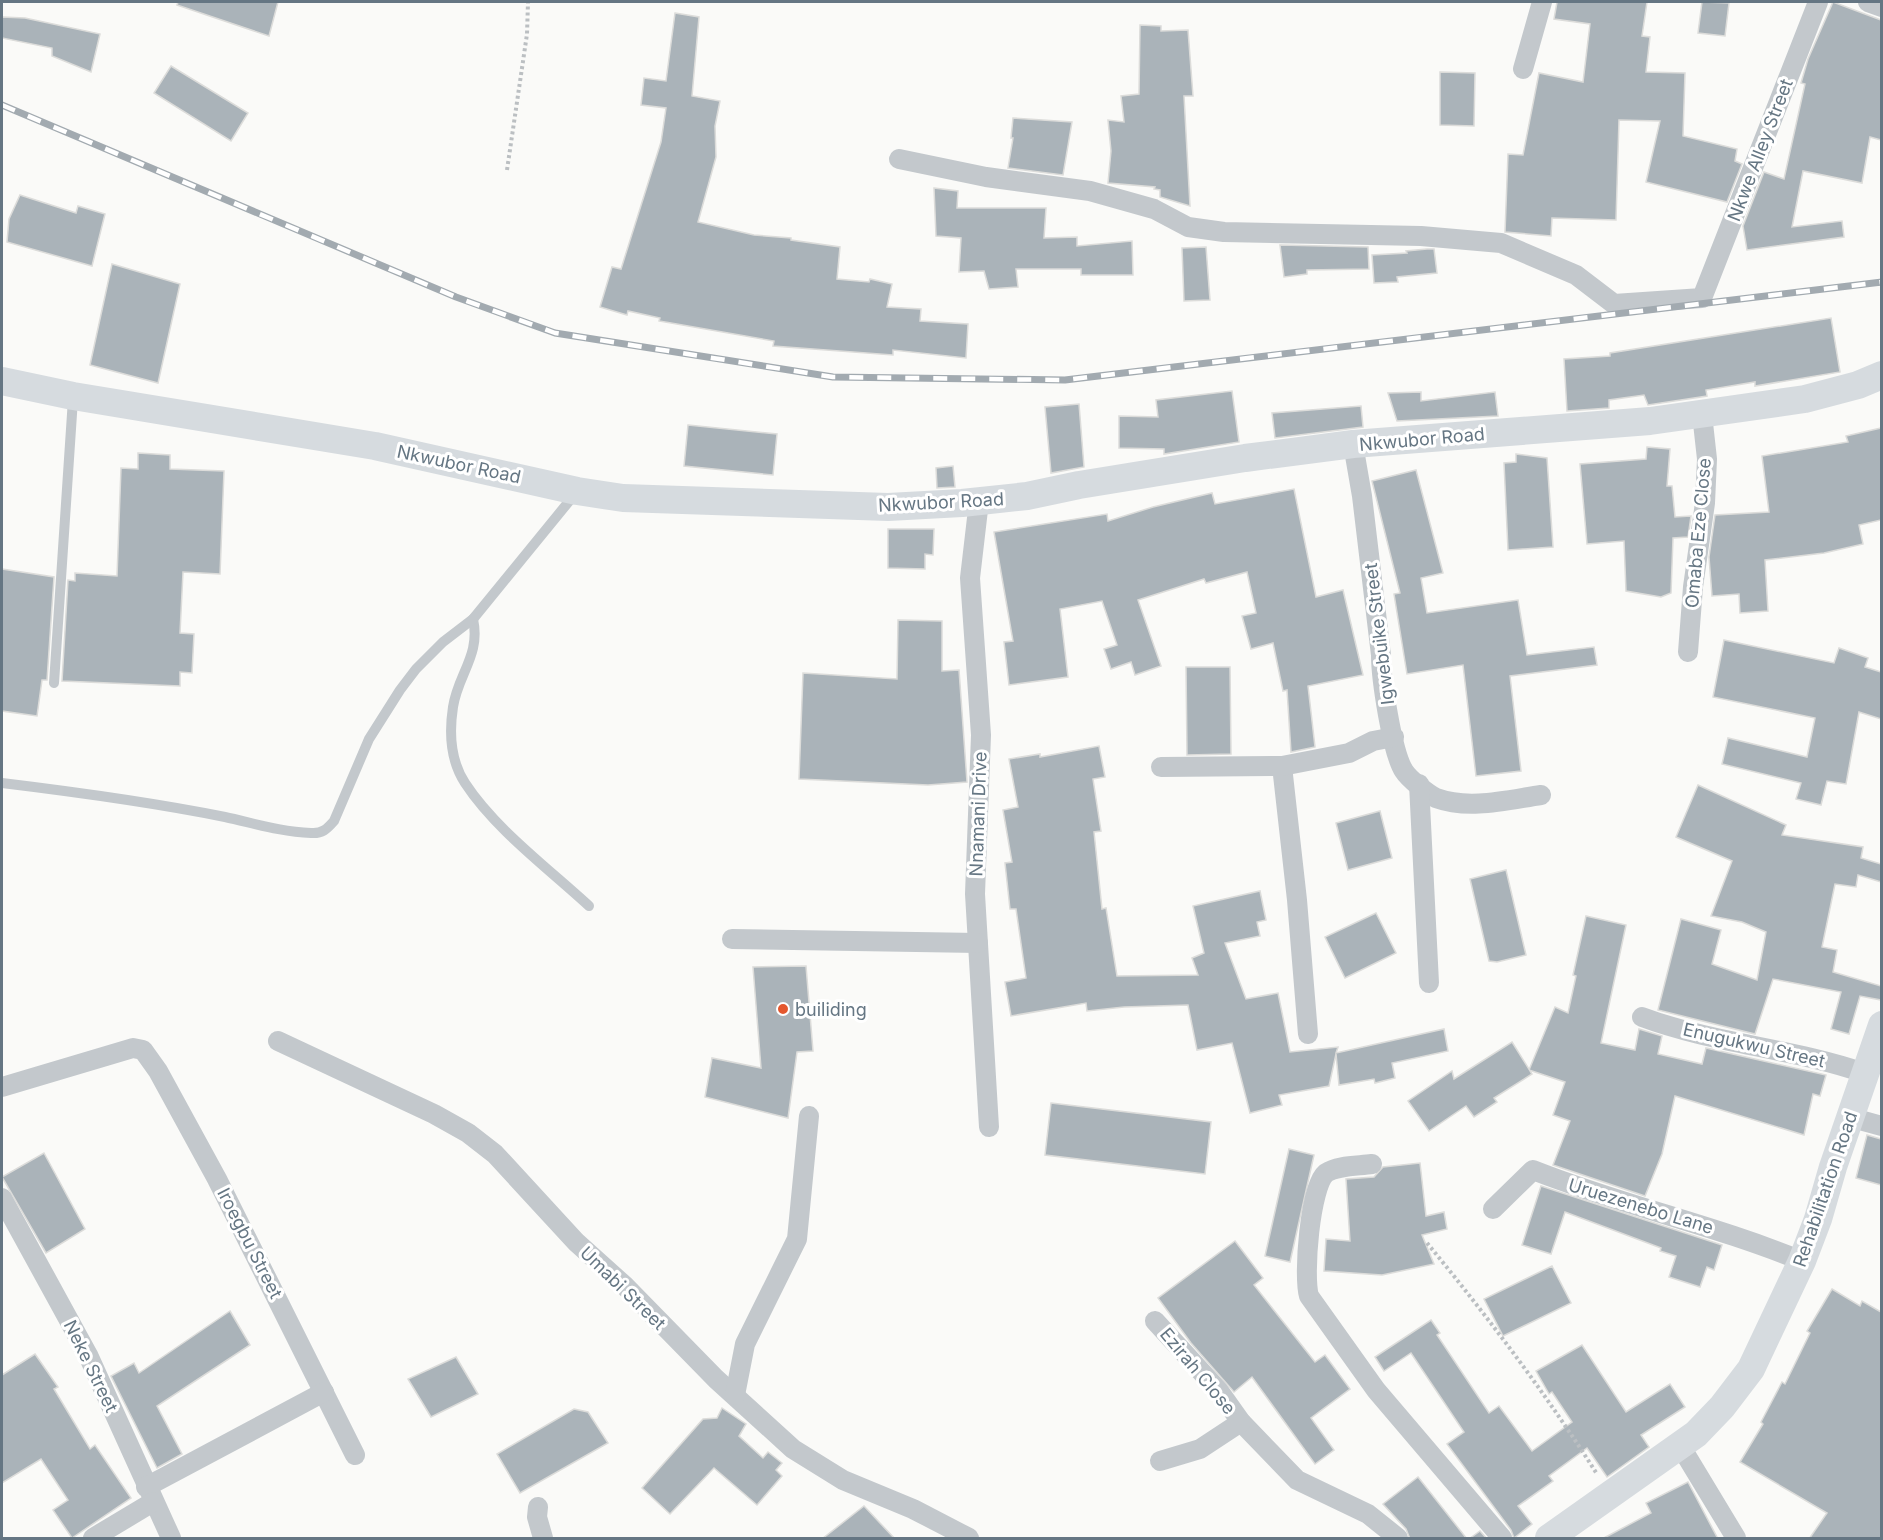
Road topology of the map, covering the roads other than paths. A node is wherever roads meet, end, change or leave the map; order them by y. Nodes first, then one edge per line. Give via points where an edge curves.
1 (1542, 2) edge
2 (1818, 2) edge
3 (1868, 2) edge
4 (1881, 7) edge
5 (1523, 69) dead end
6 (899, 159) dead end
7 (1881, 375) edge
8 (2, 381) edge
9 (73, 396) junction
10 (1702, 414) junction
11 (1353, 444) junction
12 (577, 491) junction
13 (979, 501) junction
14 (473, 619) junction
15 (1688, 652) dead end
16 (54, 683) dead end
17 (1394, 737) junction
18 (1282, 766) junction
19 (1161, 767) dead end
20 (2, 783) edge
21 (1419, 784) junction
22 (1541, 795) dead end
23 (589, 906) dead end
24 (732, 939) dead end
25 (978, 943) junction
26 (1429, 983) dead end
27 (1642, 1017) dead end
28 (1881, 1025) edge
29 (1308, 1034) dead end
30 (278, 1041) dead end
31 (1866, 1074) junction
32 (2, 1087) edge
33 (809, 1116) dead end
34 (1849, 1117) junction
35 (1881, 1126) edge
36 (989, 1127) dead end
37 (1372, 1164) dead end
38 (2, 1198) edge
39 (1493, 1209) dead end
40 (1802, 1260) junction
41 (1155, 1321) dead end
42 (324, 1392) junction
43 (735, 1395) junction
44 (1241, 1422) junction
45 (1681, 1447) junction
46 (355, 1455) dead end
47 (1160, 1461) dead end
48 (150, 1494) junction
49 (538, 1507) dead end
50 (964, 1538) edge
51 (93, 1539) edge
52 (171, 1539) edge
53 (543, 1539) edge
54 (1398, 1539) edge
55 (1502, 1539) edge
56 (1549, 1539) edge
57 (1736, 1539) edge

1 - 5 street
2 - 6 street, Nkwe Alley Street via 1702,298 1614,304 1576,275 1501,243 1421,236 1224,232 1188,227 1154,209 1090,191 986,177
3 - 4 street
7 - 10 street, Nkwubor Road via 1805,399
8 - 9 street, Nkwubor Road
9 - 12 street, Nkwubor Road via 375,446
9 - 16 lane
10 - 11 street, Nkwubor Road
10 - 15 street, Omaba Eze Close via 1707,459 1705,503
11 - 13 street, Nkwubor Road
11 - 17 street, Igwebuike Street via 1369,553 1381,681
12 - 13 street, Nkwubor Road via 623,498 836,506
12 - 14 lane
13 - 25 street, Nnamani Drive via 970,578 981,735 975,894
14 - 20 lane via 436,649 400,690 369,739 334,821 326,831 313,834 265,827 76,791
14 - 23 lane via 475,645 454,702 449,731 464,782 516,839
17 - 18 street via 1373,741 1349,753
17 - 21 street, Igwebuike Street via 1404,772
18 - 19 street
18 - 29 street
21 - 22 street, Igwebuike Street via 1435,797 1482,804
21 - 26 street
24 - 25 street
25 - 36 street, Nnamani Drive
27 - 31 street, Enugukwu Street via 1837,1063
28 - 31 street, Rehabilitation Road
30 - 43 street, Umabi Street via 468,1133 495,1154 576,1242
31 - 34 street, Rehabilitation Road
32 - 42 street, Iroegbu Street via 124,1050 143,1050 217,1179
33 - 43 street via 797,1239 746,1344
34 - 35 street
34 - 40 street, Rehabilitation Road
37 - 55 street via 1337,1168 1317,1185 1306,1265 1309,1296 1376,1390
38 - 48 street, Neke Street via 88,1355
39 - 40 street, Uruezenebo Lane via 1533,1170 1622,1203 1734,1234
40 - 45 street, Rehabilitation Road via 1751,1369 1722,1407
41 - 44 street, Ezirah Close via 1219,1391
42 - 46 street
42 - 48 street
43 - 50 street, Umabi Street via 793,1449 822,1468 913,1509
44 - 47 street, Ezirah Close via 1200,1449
44 - 54 street, Ezirah Close via 1297,1480 1368,1514
45 - 56 street, Rehabilitation Road
45 - 57 street
48 - 51 street
48 - 52 street, Neke Street
49 - 53 street

